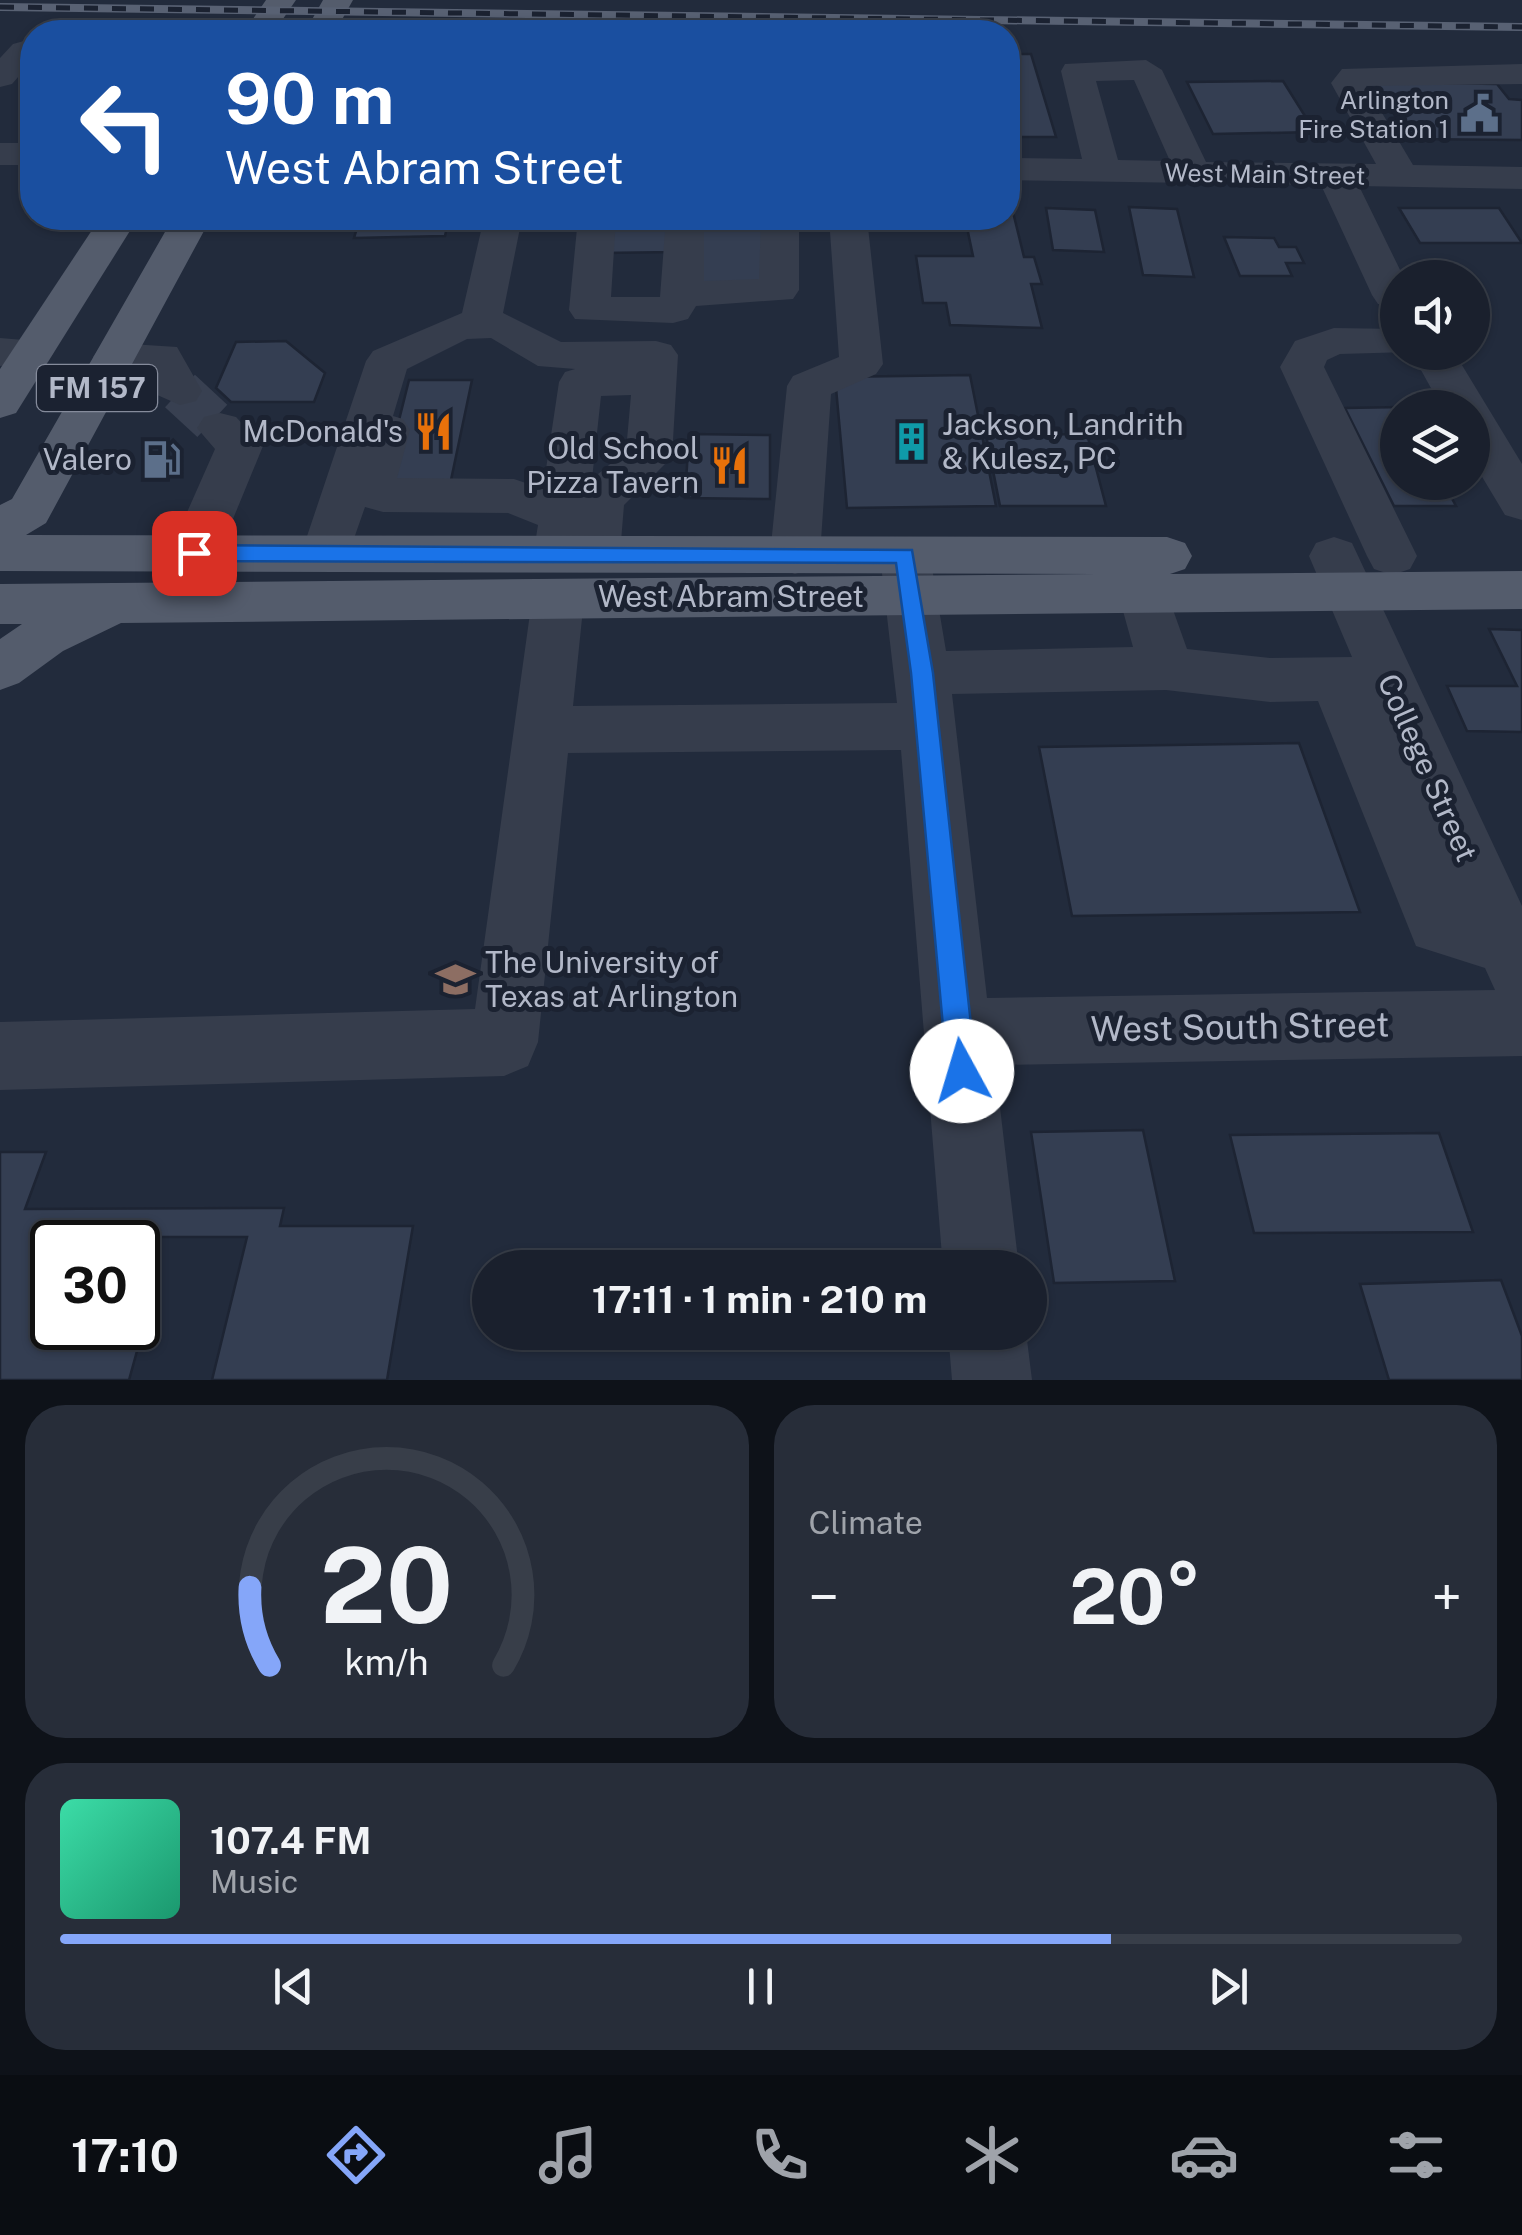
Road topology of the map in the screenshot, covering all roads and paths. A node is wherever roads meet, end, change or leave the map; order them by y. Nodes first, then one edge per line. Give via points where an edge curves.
1 (20, 55) edge
2 (1522, 74) edge
3 (0, 77) edge
4 (1020, 170) edge
5 (1103, 171) junction
6 (1193, 172) junction
7 (1335, 175) junction
8 (1401, 176) junction
9 (1522, 178) edge
10 (110, 230) edge
11 (185, 230) edge
12 (500, 230) edge
13 (596, 230) edge
14 (686, 230) edge
15 (780, 230) edge
16 (849, 230) edge
17 (1380, 270) edge
18 (683, 294) junction
19 (480, 325) junction
20 (1380, 342) edge
21 (17, 352) edge
22 (537, 356) junction
23 (115, 357) junction
24 (654, 381) junction
25 (180, 391) tunnel mouth
26 (0, 403) edge
27 (220, 428) tunnel mouth
28 (1490, 450) edge
29 (1522, 503) edge
30 (0, 526) edge
31 (332, 531) junction
32 (564, 545) junction
33 (0, 553) edge
34 (194, 553) junction
35 (795, 555) junction
36 (1522, 556) edge
37 (1358, 568) junction
38 (908, 576) junction
39 (1522, 590) edge
40 (1144, 594) junction
41 (125, 603) junction
42 (0, 604) edge
43 (0, 668) edge
44 (1166, 668) junction
45 (1359, 687) junction
46 (924, 699) junction
47 (543, 730) junction
48 (1514, 961) edge
49 (1522, 1023) edge
50 (958, 1032) junction
51 (0, 1056) edge
52 (979, 1250) edge
53 (990, 1350) edge
54 (992, 1380) edge

1 - 3 street
2 - 8 street via 1354,76 1348,83
4 - 5 street, West Main Street
5 - 6 street, West Main Street
5 - 6 street via 1077,71 1146,70
6 - 7 street, West Main Street
7 - 8 street, West Main Street
7 - 17 street
8 - 9 street, West Main Street
10 - 21 main road, FM 157
11 - 23 main road, FM 157
12 - 19 street
13 - 18 street via 590,310 673,310
14 - 18 street
15 - 18 street via 779,290
16 - 35 street via 861,364 809,386
19 - 22 street via 499,326
19 - 31 street via 459,326 388,361
20 - 37 street, College Street via 1334,342 1310,351 1302,367
21 - 26 main road, FM 157
22 - 24 street via 656,355
22 - 32 street via 420,359 404,376 371,484 383,495 514,496
23 - 25 street via 162,357
23 - 30 main road, FM 157 via 29,511
24 - 32 street via 648,457 600,499
24 - 32 street via 581,382
27 - 34 street via 240,446
28 - 29 street
31 - 32 main road, West Abram Street
31 - 34 main road, West Abram Street
32 - 35 main road, West Abram Street
32 - 38 main road, West Abram Street
32 - 41 main road, West Abram Street
32 - 47 street
33 - 34 main road, West Abram Street
35 - 38 main road, West Abram Street
36 - 37 main road, West Abram Street
37 - 38 main road, West Abram Street
37 - 39 main road, West Abram Street
37 - 40 main road, West Abram Street
37 - 45 street, College Street
38 - 40 main road, West Abram Street
38 - 46 street
40 - 44 street
41 - 42 main road, West Abram Street
41 - 43 main road via 44,636
44 - 45 street
44 - 46 street
45 - 48 street, College Street
45 - 48 street via 1438,925
46 - 47 street
46 - 50 street
47 - 51 street via 504,1042
49 - 50 street, West South Street
50 - 52 street
53 - 54 street

